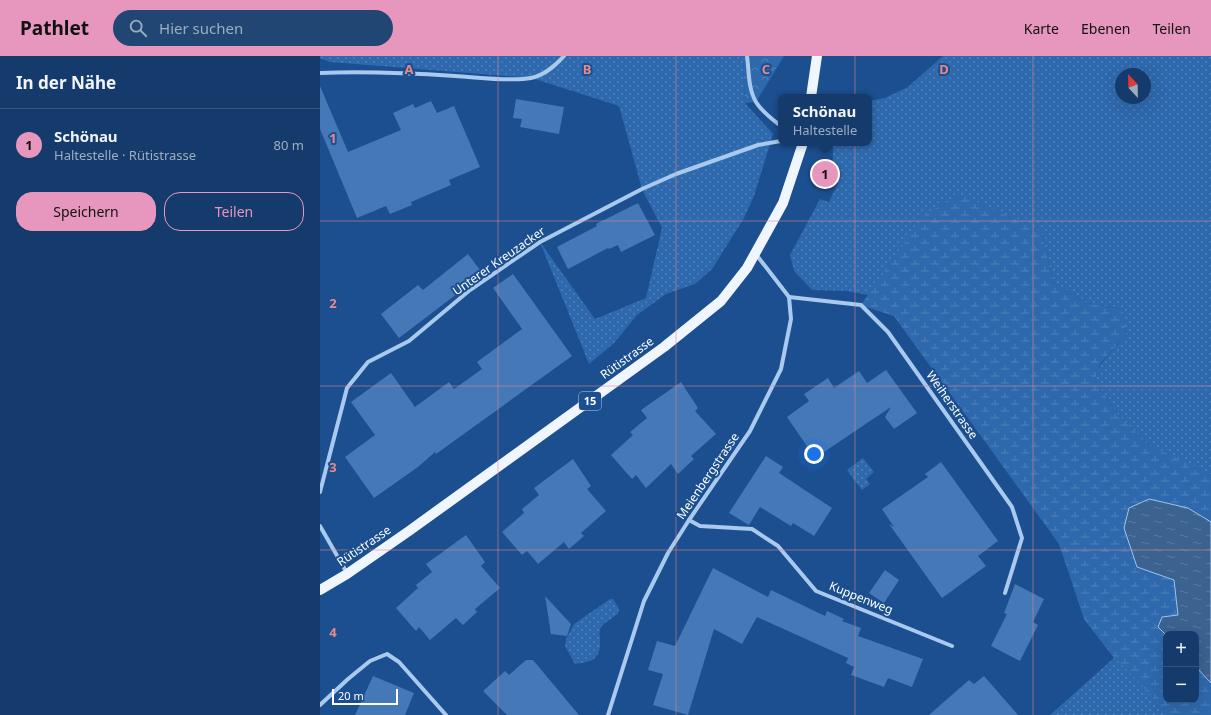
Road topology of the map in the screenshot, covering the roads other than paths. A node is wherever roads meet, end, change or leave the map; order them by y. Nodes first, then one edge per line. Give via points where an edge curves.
1 (564, 56) edge
2 (747, 56) edge
3 (817, 56) edge
4 (320, 73) edge
5 (811, 94) edge
6 (778, 124) edge
7 (778, 141) edge
8 (802, 146) edge
9 (755, 253) junction
10 (789, 297) junction
11 (320, 492) edge
12 (689, 520) junction
13 (320, 526) edge
14 (347, 574) junction
15 (320, 590) edge
16 (1005, 593) dead end
17 (952, 646) dead end
18 (320, 705) edge
19 (446, 715) edge
20 (608, 715) edge

1 - 4 street via 547,71 532,78 508,79 404,72
2 - 6 street via 756,102
3 - 5 main road
7 - 11 street, Unterer Kreuzacker via 758,145 676,174 540,242 470,290 409,341 368,362 347,388
8 - 9 main road, Rütistrasse / 15 via 783,203
9 - 10 street
9 - 14 main road, Rütistrasse / 15 via 747,268 721,301 664,347
10 - 12 street, Meienbergstrasse via 791,319 781,369 750,431
10 - 16 street, Weiherstrasse via 861,305 888,332 1012,507 1022,538
12 - 17 street, Kuppenweg via 700,526 752,529 778,546 816,591
12 - 20 street, Meienbergstrasse via 644,601
13 - 14 street
14 - 15 main road, Rütistrasse / 15
18 - 19 street via 370,661 387,654 399,662

